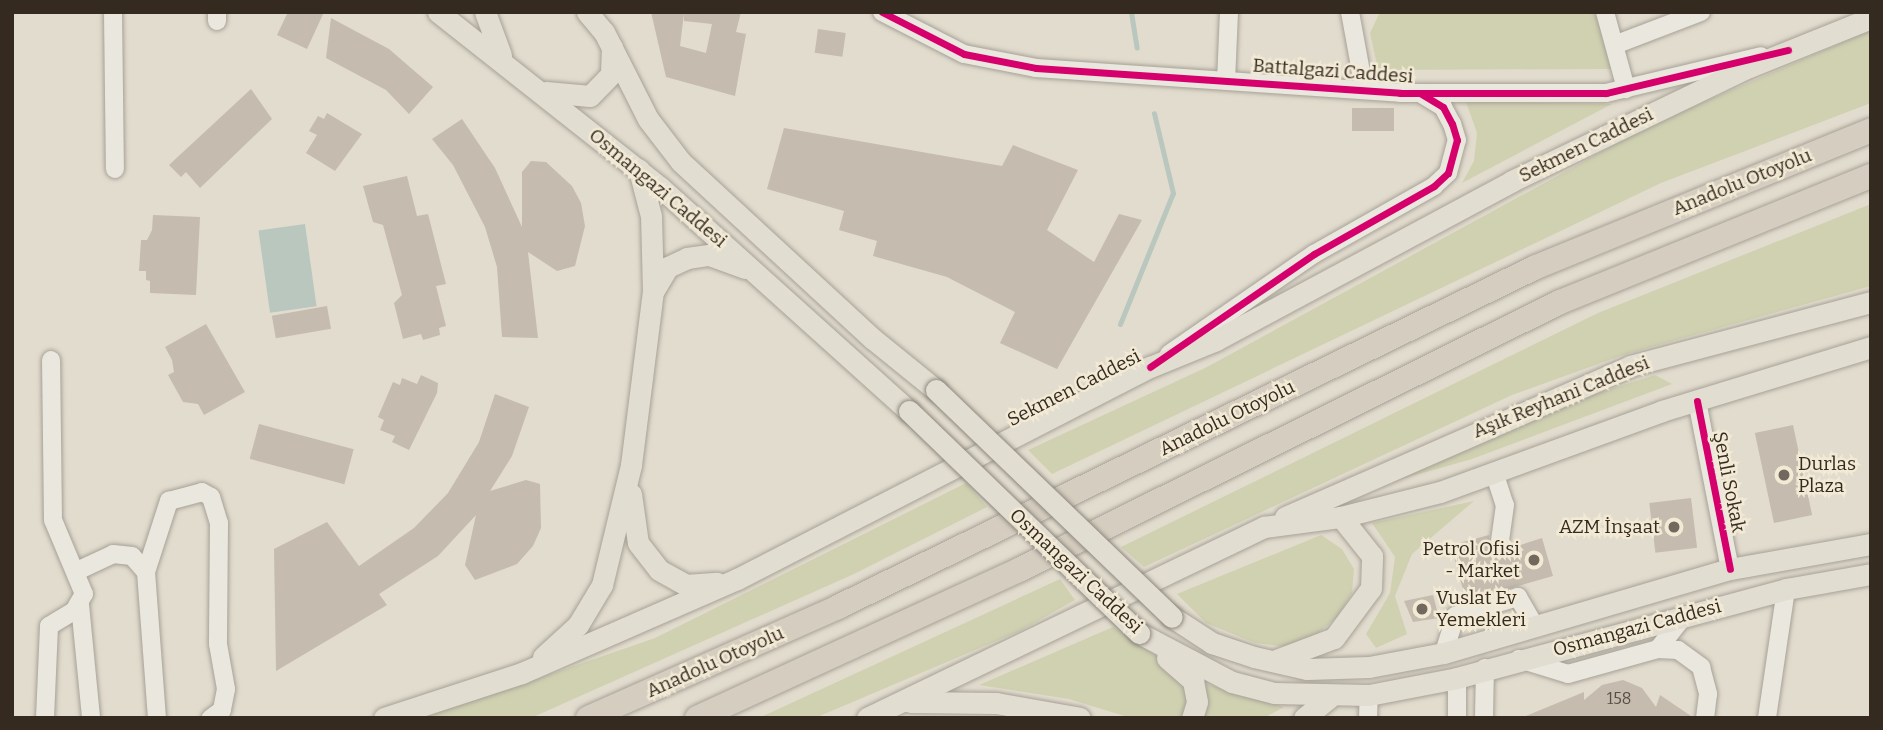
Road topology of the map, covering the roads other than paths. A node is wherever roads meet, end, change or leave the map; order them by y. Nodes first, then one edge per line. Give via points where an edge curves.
1 (113, 12) edge
2 (438, 12) edge
3 (485, 12) edge
4 (587, 12) edge
5 (883, 12) edge
6 (1229, 12) edge
7 (1605, 12) edge
8 (1701, 12) edge
9 (1352, 14) edge
10 (1871, 18) edge
11 (606, 30) edge
12 (1617, 44) junction
13 (1788, 50) junction
14 (519, 74) junction
15 (1226, 81) junction
16 (1364, 88) junction
17 (1626, 89) junction
18 (538, 90) junction
19 (1400, 93) junction
20 (1871, 130) edge
21 (115, 169) dead end
22 (639, 170) junction
23 (1871, 176) edge
24 (755, 272) junction
25 (653, 291) junction
26 (1871, 302) edge
27 (1871, 347) edge
28 (51, 360) dead end
29 (1150, 367) junction
30 (1697, 401) junction
31 (631, 465) junction
32 (1494, 472) junction
33 (1341, 517) junction
34 (1264, 527) junction
35 (1500, 541) dead end
36 (1871, 544) edge
37 (1730, 569) junction
38 (77, 570) junction
39 (146, 572) junction
40 (1871, 574) edge
41 (737, 579) junction
42 (1786, 589) junction
43 (80, 605) junction
44 (1684, 615) junction
45 (1535, 626) junction
46 (1139, 633) junction
47 (1466, 647) junction
48 (1658, 649) junction
49 (1444, 653) junction
50 (1519, 659) junction
51 (1276, 660) junction
52 (1485, 668) junction
53 (522, 673) junction
54 (1457, 678) junction
55 (1369, 695) junction
56 (1330, 697) junction
57 (904, 710) edge
58 (46, 718) edge
59 (91, 718) edge
60 (157, 718) edge
61 (211, 718) edge
62 (384, 718) edge
63 (588, 718) edge
64 (697, 718) edge
65 (867, 718) edge
66 (1080, 718) edge
67 (1192, 718) edge
68 (1304, 718) edge
69 (1368, 718) edge
70 (1457, 718) edge
71 (1484, 718) edge
72 (1705, 718) edge
73 (1767, 718) edge

1 - 21 street
2 - 14 main road, Osmangazi Caddesi
3 - 14 main road via 500,54
4 - 11 main road, Osmangazi Caddesi
5 - 15 street, Battalgazi Caddesi via 976,57 1069,72
6 - 15 street
7 - 12 street
8 - 12 street
9 - 16 street
10 - 13 main road, Battalgazi Caddesi
11 - 18 main road via 611,74 590,96 565,98
11 - 51 main road, Osmangazi Caddesi, bridge via 649,119 681,162 936,390 1172,617 1212,643
12 - 17 street
13 - 17 street, Battalgazi Caddesi
13 - 29 main road, Sekmen Caddesi via 1512,181 1216,340
14 - 18 main road, Osmangazi Caddesi
15 - 16 street, Battalgazi Caddesi
16 - 19 street, Battalgazi Caddesi
17 - 19 street, Battalgazi Caddesi via 1574,95
18 - 22 main road, Osmangazi Caddesi
19 - 29 street via 1426,94 1443,107 1457,140 1448,173 1434,186 1314,254
20 - 63 highway, Anadolu Otoyolu via 1536,267 863,595
22 - 24 main road, Osmangazi Caddesi
22 - 25 main road via 651,216
23 - 64 highway, Anadolu Otoyolu via 1560,302 1006,576
24 - 25 main road via 709,255 687,258 668,267
24 - 46 main road, Osmangazi Caddesi, bridge via 909,411
25 - 31 main road
26 - 34 main road, Aşık Reyhani Caddesi via 1630,366
27 - 30 main road, Aşık Reyhani Caddesi
28 - 38 street via 53,520
29 - 41 main road, Sekmen Caddesi
30 - 32 main road, Aşık Reyhani Caddesi
30 - 37 street, Şenli Sokak
31 - 41 main road via 638,543 659,570 686,585
31 - 53 main road via 594,604 578,625
32 - 33 main road, Aşık Reyhani Caddesi
32 - 35 street via 1505,505
33 - 34 main road, Aşık Reyhani Caddesi
33 - 51 main road via 1372,556 1371,588 1334,638
34 - 57 main road, Aşık Reyhani Caddesi
36 - 37 main road, Osmangazi Caddesi
37 - 45 main road, Osmangazi Caddesi
38 - 39 street via 113,554 132,556
38 - 43 street via 83,584
39 - 60 street
39 - 61 street via 169,501 202,492 211,497 219,523 218,644 226,689 222,710
40 - 42 main road, Osmangazi Caddesi
41 - 53 main road, Sekmen Caddesi
42 - 44 main road, Osmangazi Caddesi
42 - 73 street
43 - 58 street via 49,626
43 - 59 street
44 - 48 street
44 - 50 main road, Osmangazi Caddesi
45 - 47 main road, Osmangazi Caddesi
45 - 49 street via 1517,597 1455,615
46 - 56 main road, Osmangazi Caddesi via 1232,682 1274,693
46 - 67 main road via 1193,681 1197,702
47 - 49 main road, Osmangazi Caddesi
47 - 52 main road
47 - 54 main road
48 - 50 street via 1568,674
48 - 72 street via 1678,650 1701,667 1708,694
49 - 51 main road, Osmangazi Caddesi via 1343,669 1307,669
50 - 52 main road, Osmangazi Caddesi
52 - 54 main road, Osmangazi Caddesi
52 - 71 street
53 - 62 main road, Sekmen Caddesi
54 - 55 main road, Osmangazi Caddesi
54 - 70 street
55 - 56 main road, Osmangazi Caddesi
55 - 69 street
56 - 68 main road
57 - 65 main road, Aşık Reyhani Caddesi
57 - 66 main road via 996,703

